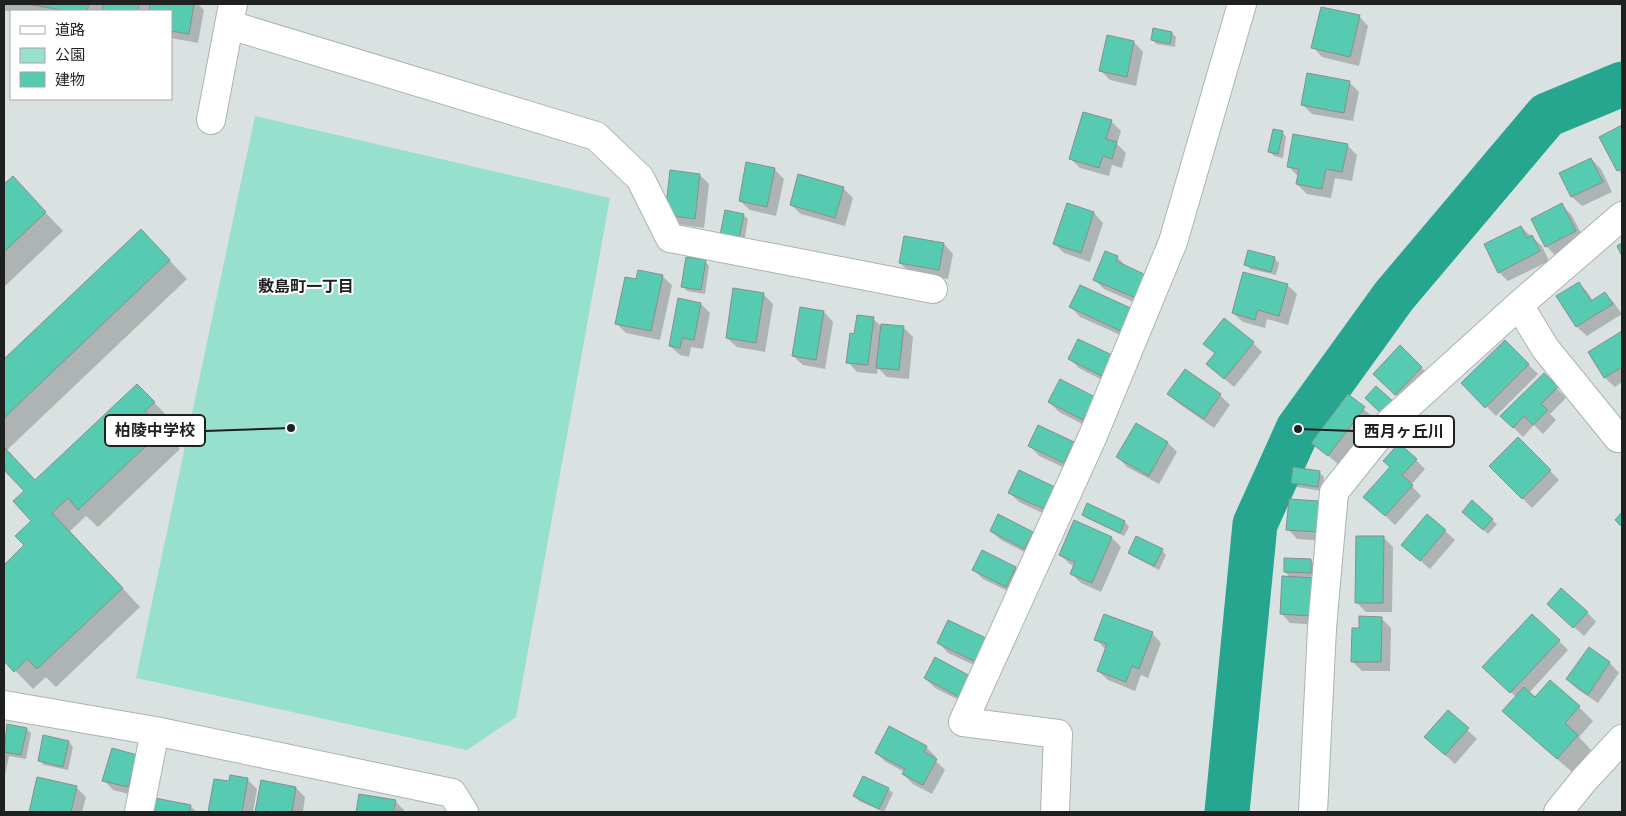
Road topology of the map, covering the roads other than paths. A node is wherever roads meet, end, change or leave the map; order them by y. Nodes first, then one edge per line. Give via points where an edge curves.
1 (1242, 4) edge
2 (231, 14) edge
3 (211, 120) dead end
4 (1622, 216) edge
5 (933, 289) dead end
6 (1519, 305) junction
7 (1622, 438) edge
8 (4, 705) edge
9 (154, 732) junction
10 (1622, 739) edge
11 (139, 812) edge
12 (464, 812) edge
13 (1055, 812) edge
14 (1313, 812) edge
15 (1558, 812) edge

1 - 13 street via 1173,242 1092,438 963,722 1058,734
2 - 3 street
2 - 5 street via 596,136 640,178 670,238
4 - 6 street
6 - 7 street via 1545,348 1618,438
6 - 14 street via 1391,422 1334,492 1322,628
8 - 9 street
9 - 11 street
9 - 12 street via 452,793
10 - 15 street

